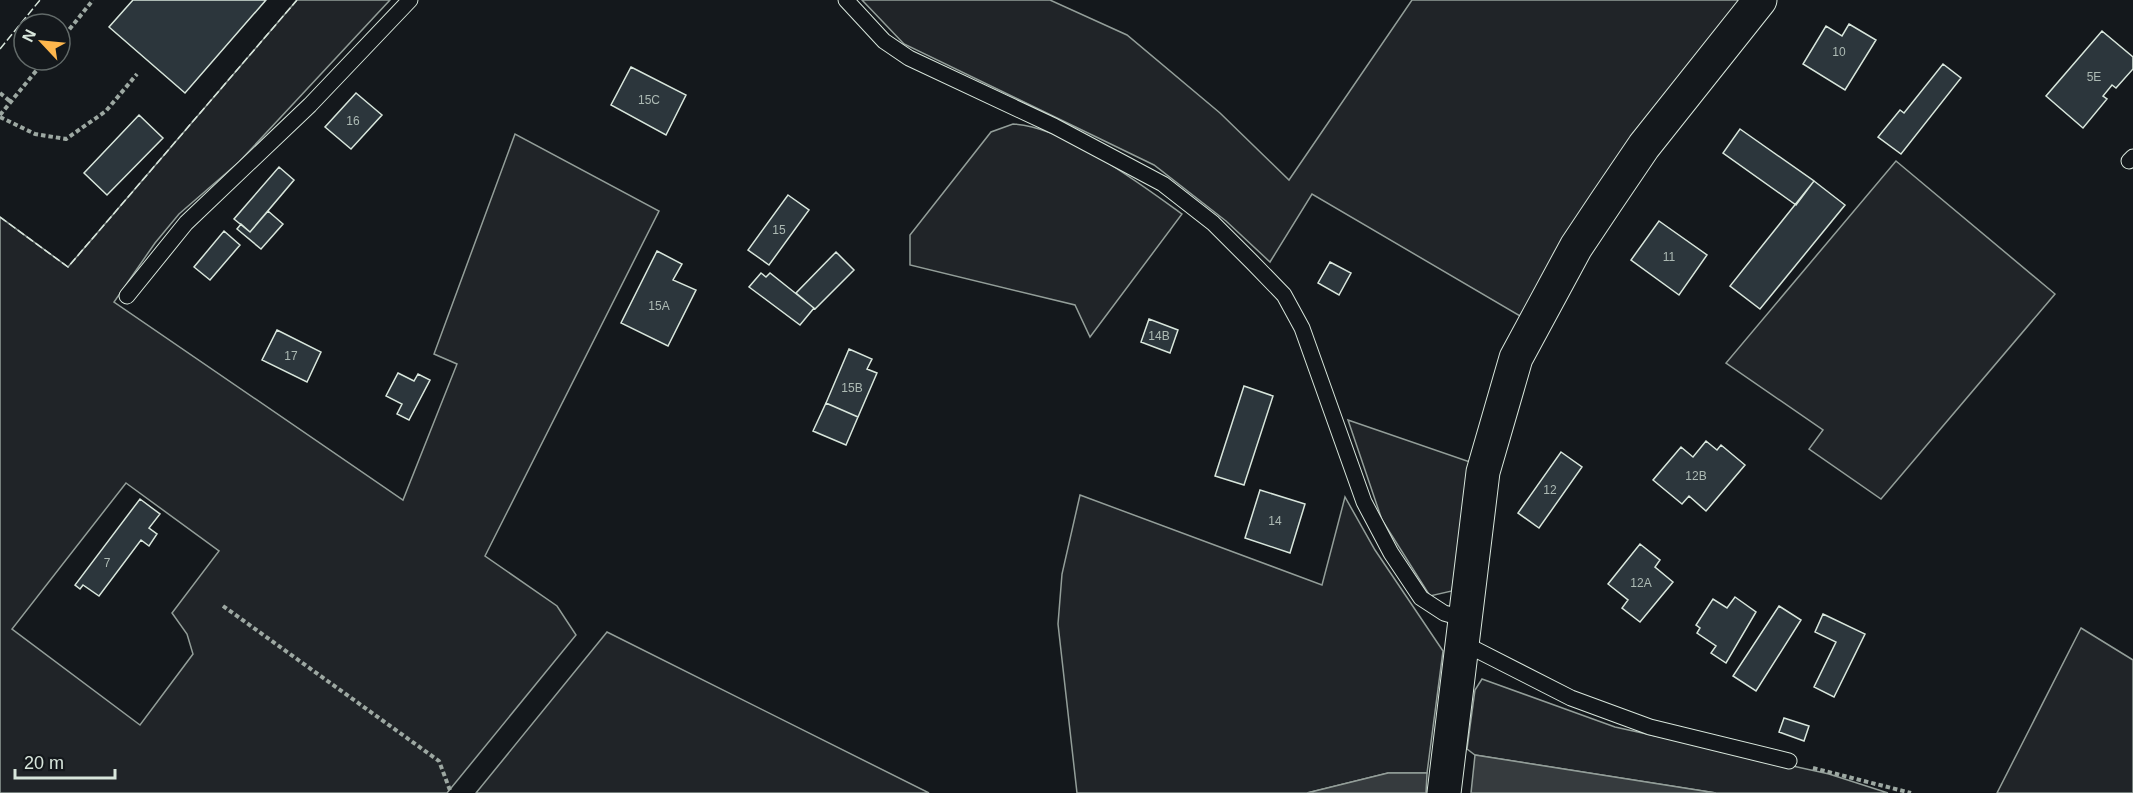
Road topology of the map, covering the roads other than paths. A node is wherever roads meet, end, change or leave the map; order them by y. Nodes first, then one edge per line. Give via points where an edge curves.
1 (410, 0) edge
2 (846, 0) edge
3 (1760, 0) edge
4 (127, 296) dead end
5 (1464, 631) junction
6 (1789, 762) road end
7 (1444, 793) edge

1 - 4 lane via 310,105 186,223
2 - 5 lane via 884,40 909,58 1054,126 1162,184 1213,223 1252,262 1284,296 1302,328 1364,502 1391,554 1420,598
3 - 5 street via 1644,146 1576,247 1516,358 1483,472
5 - 6 lane via 1571,698 1650,728
5 - 7 street

